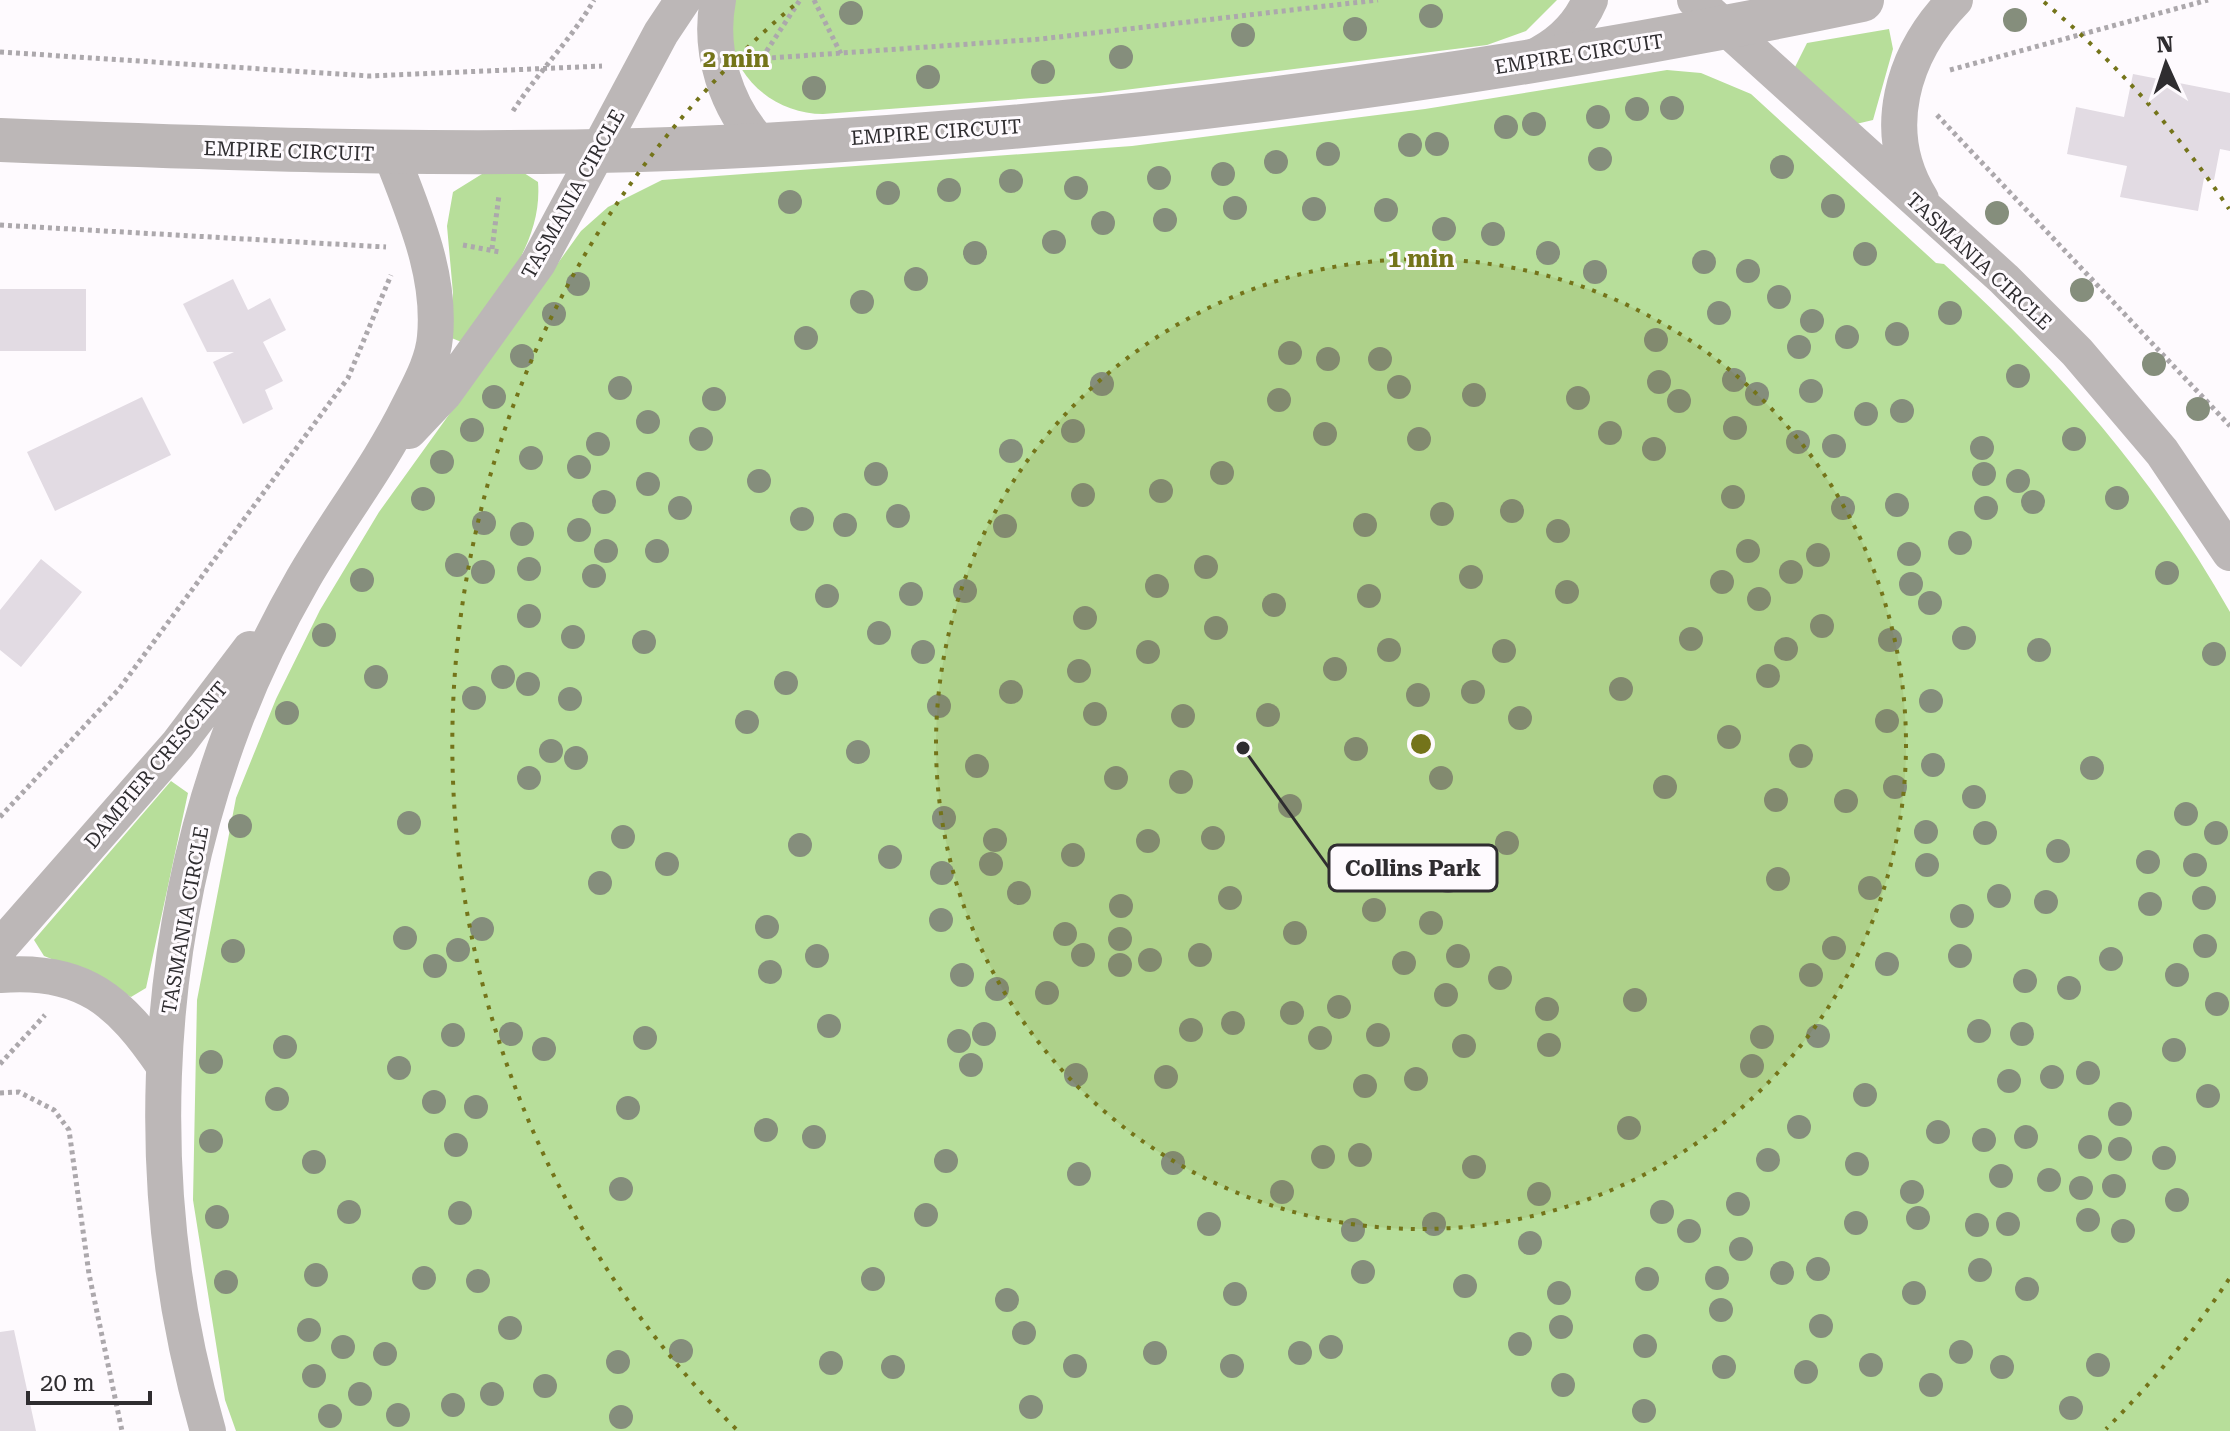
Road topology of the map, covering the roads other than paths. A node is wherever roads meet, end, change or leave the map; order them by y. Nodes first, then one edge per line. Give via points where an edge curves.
1 (683, 0) edge
2 (718, 0) edge
3 (1590, 0) edge
4 (1862, 0) edge
5 (1955, 0) edge
6 (1710, 14) edge
7 (1515, 66) junction
8 (0, 140) edge
9 (762, 145) junction
10 (600, 150) junction
11 (391, 154) junction
12 (1932, 217) junction
13 (387, 450) junction
14 (2230, 553) edge
15 (304, 577) junction
16 (0, 947) edge
17 (0, 975) edge
18 (164, 1066) junction
19 (208, 1431) edge

1 - 10 street, TASMANIA CIRCLE
2 - 9 street via 717,47 725,87 739,118
3 - 7 street via 1571,30 1538,56
4 - 6 street, EMPIRE CIRCUIT
5 - 12 street via 1923,38 1903,83 1898,131 1902,159
6 - 7 street, EMPIRE CIRCUIT
6 - 12 street, TASMANIA CIRCLE
7 - 9 street, EMPIRE CIRCUIT via 1147,115
8 - 11 street, EMPIRE CIRCUIT
9 - 10 street, EMPIRE CIRCUIT
10 - 11 street, EMPIRE CIRCUIT
10 - 13 street, TASMANIA CIRCLE via 538,263 429,413
11 - 13 street, TASMANIA CIRCLE via 413,249 435,298 435,340
12 - 14 street, TASMANIA CIRCLE via 2004,279 2118,396
13 - 15 street, TASMANIA CIRCLE
15 - 16 street, DAMPIER CRESCENT via 178,744
15 - 18 street, TASMANIA CIRCLE via 253,674 199,830 174,960
17 - 18 street via 48,975 76,982 120,1009
18 - 19 street, TASMANIA CIRCLE via 164,1172 172,1257

